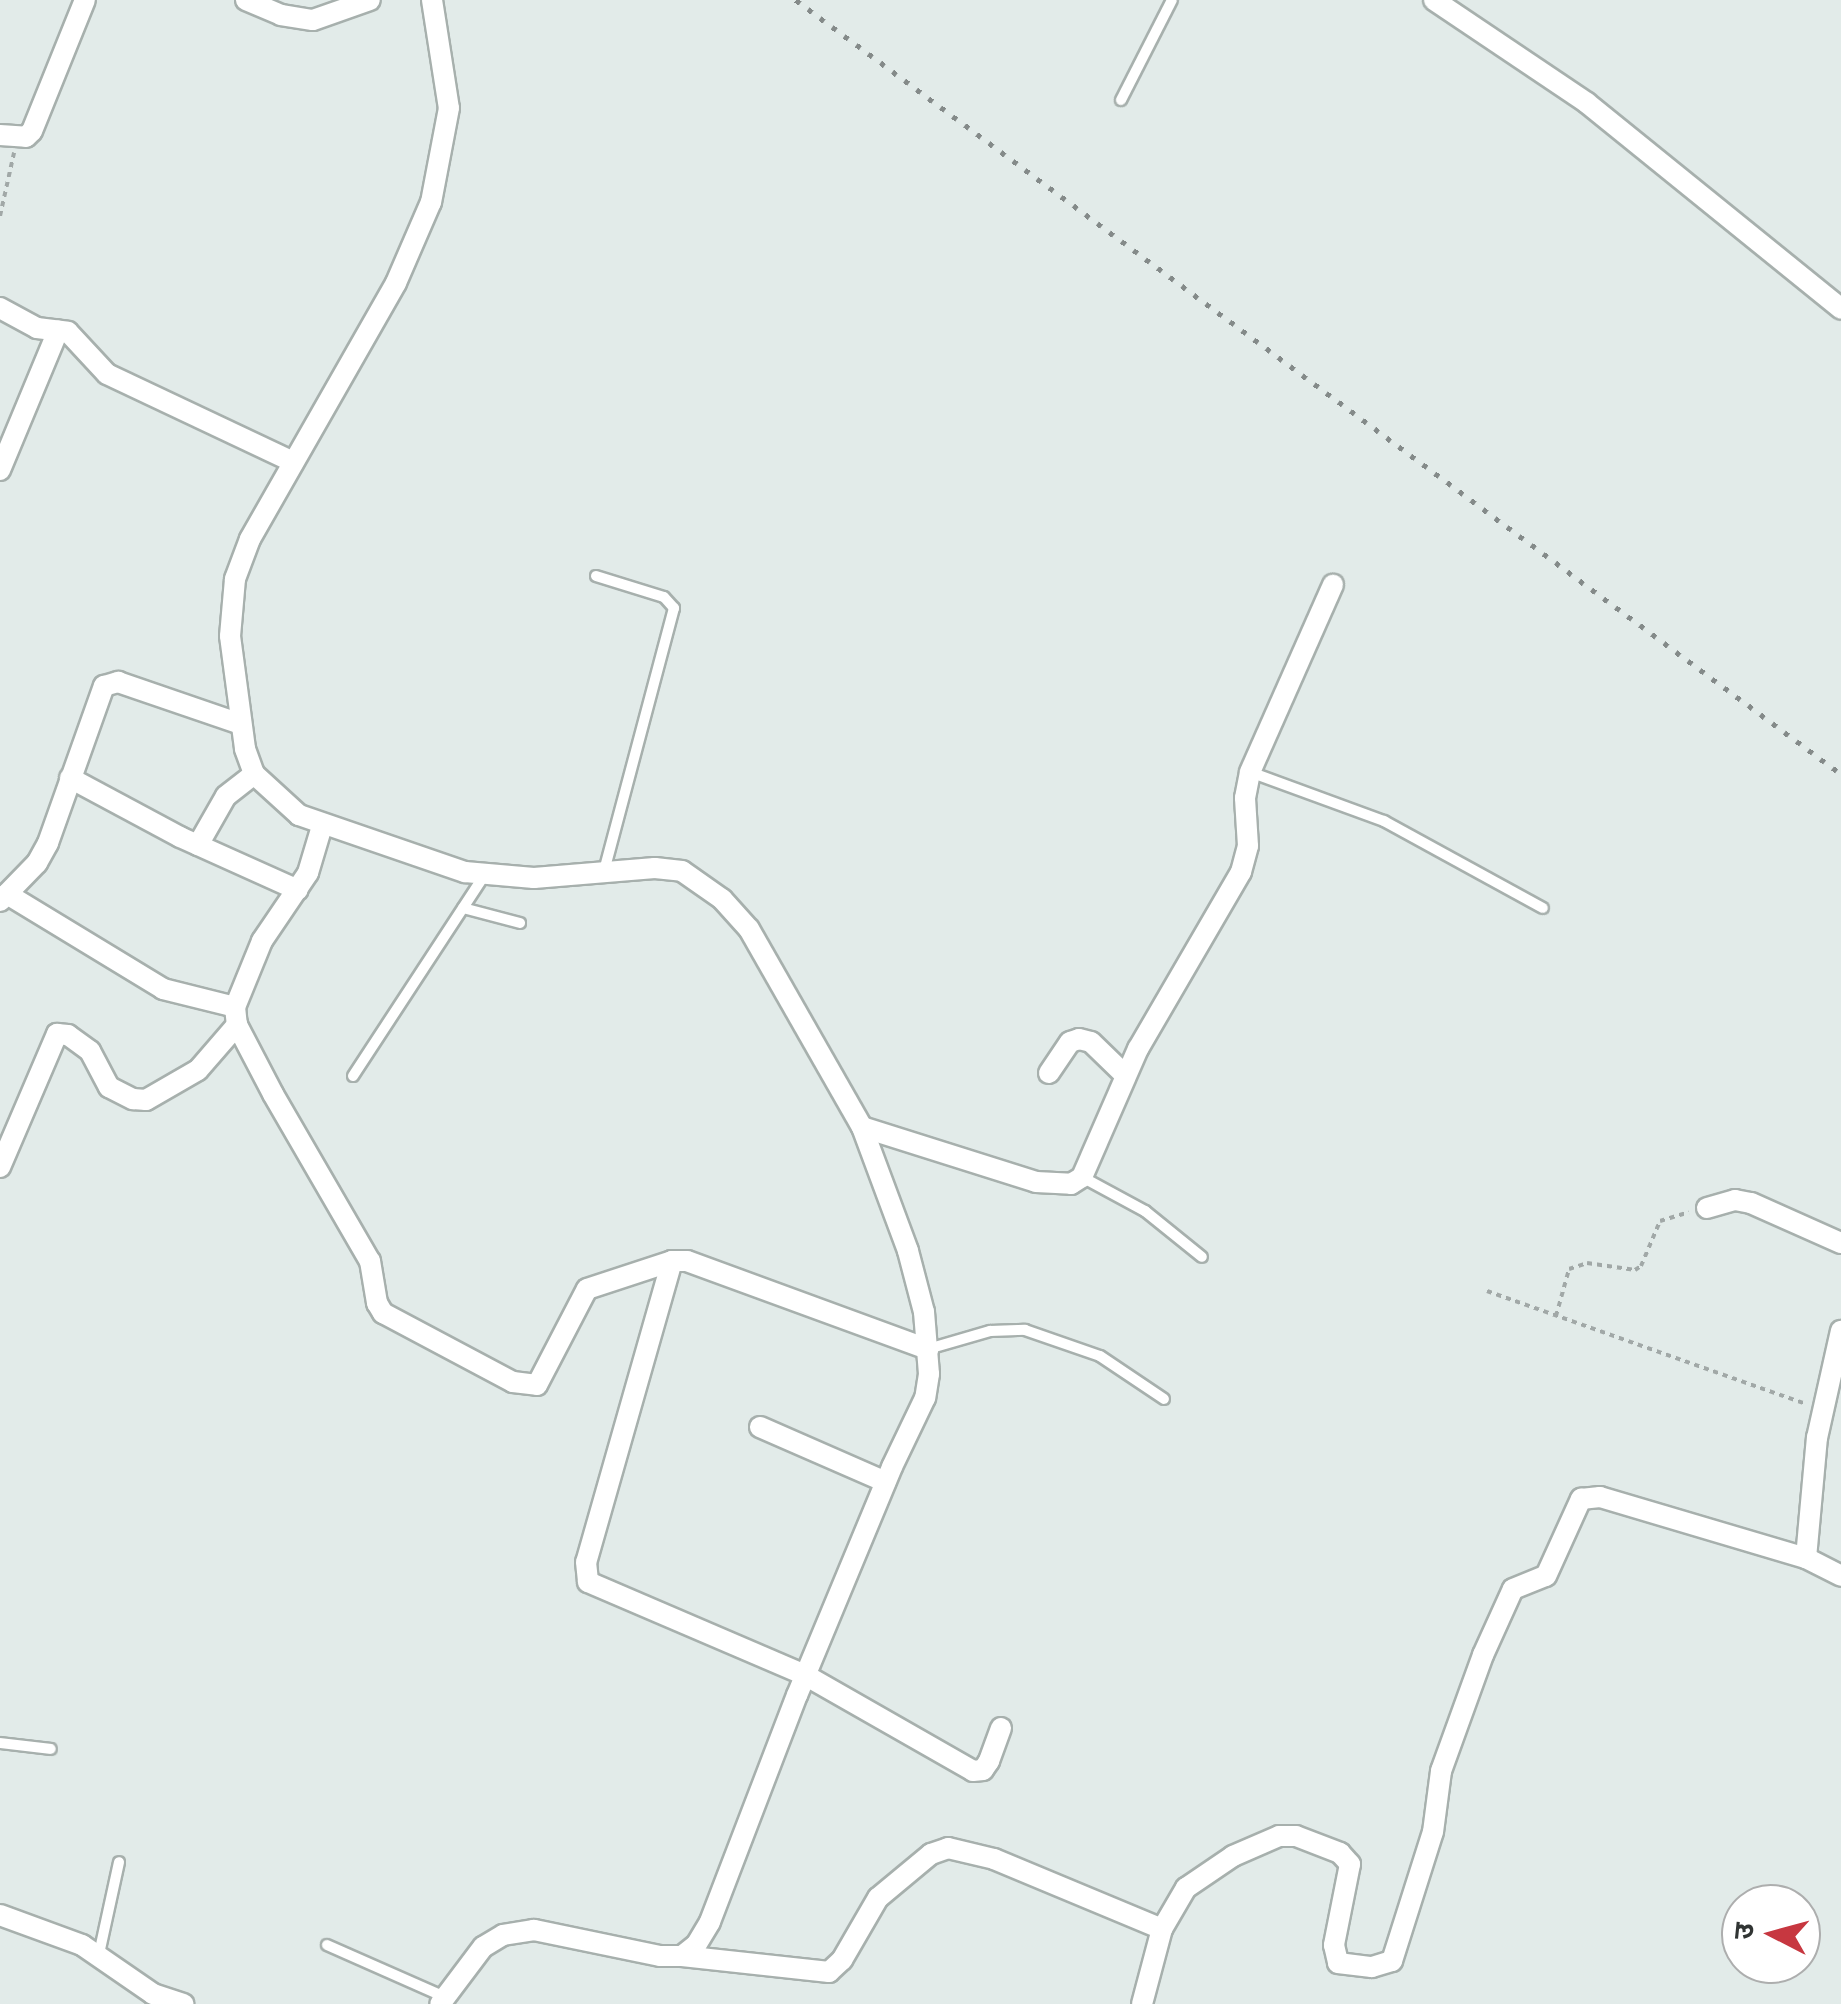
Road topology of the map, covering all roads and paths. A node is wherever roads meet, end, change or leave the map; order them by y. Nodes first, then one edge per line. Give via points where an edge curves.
1 (85, 0) edge
2 (246, 0) edge
3 (370, 0) edge
4 (432, 0) edge
5 (1172, 0) edge
6 (1434, 0) edge
7 (335, 6) edge
8 (1121, 100) dead end
9 (6, 137) edge
10 (0, 216) edge
11 (0, 308) edge
12 (1841, 309) edge
13 (58, 330) junction
14 (293, 462) junction
15 (0, 470) edge
16 (596, 576) dead end
17 (1333, 585) dead end
18 (241, 724) junction
19 (1250, 772) junction
20 (254, 774) junction
21 (70, 778) junction
22 (322, 826) junction
23 (198, 845) junction
24 (604, 872) junction
25 (485, 875) junction
26 (298, 890) junction
27 (4, 898) edge
28 (463, 908) junction
29 (1543, 908) dead end
30 (520, 923) dead end
31 (236, 1016) junction
32 (1049, 1073) dead end
33 (1125, 1075) junction
34 (353, 1076) dead end
35 (862, 1128) junction
36 (0, 1167) edge
37 (1082, 1177) junction
38 (1707, 1208) joint
39 (1841, 1243) edge
40 (1202, 1257) dead end
41 (672, 1260) junction
42 (1487, 1291) dead end
43 (1556, 1316) junction
44 (1841, 1332) edge
45 (928, 1349) junction
46 (1164, 1399) dead end
47 (1822, 1410) junction
48 (760, 1427) dead end
49 (886, 1482) junction
50 (1806, 1558) junction
51 (1841, 1576) edge
52 (805, 1674) junction
53 (1001, 1728) dead end
54 (0, 1743) edge
55 (51, 1749) dead end
56 (119, 1862) dead end
57 (0, 1915) edge
58 (1162, 1928) junction
59 (327, 1946) dead end
60 (99, 1954) junction
61 (682, 1956) junction
62 (443, 2000) edge
63 (183, 2004) edge
64 (1142, 2004) edge

1 - 9 street via 32,131
2 - 7 street via 297,20
3 - 7 street
4 - 14 street via 449,108 431,202 396,283
5 - 8 lane
6 - 12 street via 1587,103
9 - 10 path via 13,175
11 - 13 street via 26,324
13 - 14 street via 76,337 107,374
13 - 15 street
14 - 18 street via 250,539 230,605
16 - 24 lane via 664,597 674,608
17 - 19 street
18 - 20 street
18 - 21 street via 118,682 104,686
19 - 29 lane via 1384,821
19 - 33 street via 1248,846 1240,872
20 - 22 street via 299,816
20 - 23 street via 226,796
21 - 23 street
21 - 27 street via 37,863
22 - 25 street
22 - 26 street
23 - 26 street
24 - 25 street
24 - 35 street via 682,872 722,899 749,929
25 - 28 lane
26 - 31 street via 262,941
27 - 31 street via 163,989
28 - 30 lane
28 - 34 lane
31 - 36 street via 198,1070 146,1100 109,1087 90,1051 56,1034
31 - 41 street via 370,1262 377,1304 394,1322 513,1382 537,1385 586,1289
32 - 33 street via 1079,1039
33 - 37 street
35 - 37 street via 1036,1182 1072,1184
35 - 45 street via 908,1251
37 - 40 lane via 1145,1211
38 - 39 street via 1751,1203
38 - 43 path via 1660,1220 1634,1270 1587,1263 1569,1268
41 - 45 street via 702,1265
41 - 52 street via 584,1573 595,1588
42 - 43 path
43 - 47 path
44 - 47 street
45 - 46 lane via 1025,1330 1100,1356
45 - 49 street via 925,1398
47 - 50 street
48 - 49 street
49 - 52 street
50 - 51 street
50 - 58 street via 1600,1497 1581,1499 1546,1576 1513,1589 1483,1655 1440,1772 1432,1832 1392,1961 1372,1967 1338,1963 1334,1944 1350,1864 1340,1853 1296,1836 1269,1839 1202,1873 1172,1905
52 - 53 street via 973,1772 990,1761
52 - 61 street via 710,1922
54 - 55 lane
56 - 60 lane
57 - 60 street
58 - 61 street via 994,1859 948,1848 878,1898 829,1972
58 - 64 street
59 - 62 lane
60 - 63 street via 153,1994
61 - 62 street via 534,1930 504,1935 483,1947

